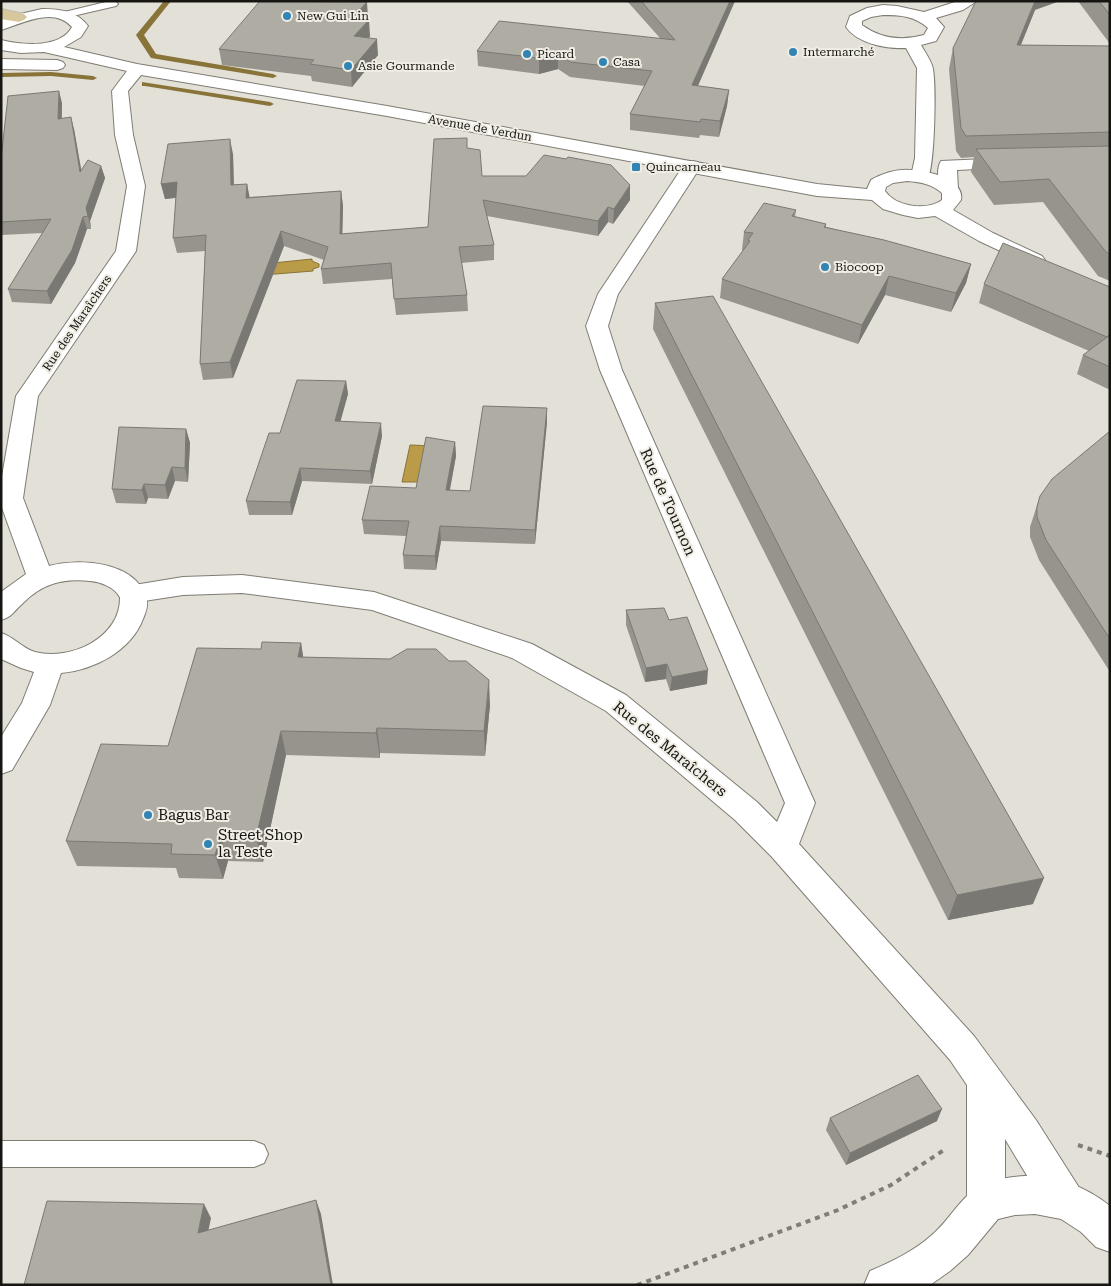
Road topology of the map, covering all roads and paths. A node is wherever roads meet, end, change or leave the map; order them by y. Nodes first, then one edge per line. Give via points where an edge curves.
1 (970, 1) edge
2 (116, 3) edge
3 (882, 6) edge
4 (1, 14) edge
5 (19, 17) junction
6 (924, 17) junction
7 (72, 24) junction
8 (1, 25) edge
9 (912, 43) junction
10 (1, 45) edge
11 (44, 47) junction
12 (19, 48) junction
13 (85, 56) junction
14 (4, 64) edge
15 (57, 65) dead end
16 (137, 69) junction
17 (1024, 163) edge
18 (692, 166) junction
19 (920, 176) junction
20 (949, 189) junction
21 (876, 195) junction
22 (939, 210) junction
23 (1049, 265) edge
24 (40, 578) junction
25 (131, 594) junction
26 (1, 611) edge
27 (1, 643) edge
28 (50, 665) junction
29 (1, 762) edge
30 (782, 848) junction
31 (985, 1081) junction
32 (986, 1135) junction
33 (1, 1154) edge
34 (254, 1154) dead end
35 (1064, 1200) junction
36 (986, 1204) junction
37 (1108, 1230) edge
38 (637, 1285) edge
39 (884, 1285) edge

1 - 6 street
2 - 7 lane
3 - 6 street
3 - 9 street via 855,19 854,27 865,36 886,42
4 - 5 main road
5 - 7 street via 43,14
5 - 8 street
6 - 9 street via 936,27 930,38
7 - 11 street via 61,43
7 - 13 street
9 - 19 street via 925,68 924,158
10 - 12 street
11 - 12 street
11 - 13 street, Avenue de Verdun
12 - 14 street
13 - 16 street, Avenue de Verdun
14 - 15 street
16 - 18 street, Avenue de Verdun
16 - 24 street, Rue des Maraîchers via 120,91 124,135 136,186 126,251 27,396 11,498
17 - 20 street via 947,165
18 - 21 street, Avenue de Verdun via 817,190
18 - 30 street, Rue de Tournon via 608,294 597,326 611,370 800,803
19 - 20 street via 942,183
19 - 21 street via 885,179 878,183
20 - 22 street via 952,201
21 - 22 street via 882,202 902,211
22 - 23 street via 1005,248
24 - 25 street via 63,571 85,570 106,574 122,582
24 - 26 street via 22,588
25 - 28 street via 133,609 128,624 115,639 96,652
25 - 30 street, Rue des Maraîchers via 183,586 242,584 364,600 522,651 616,703 746,811
27 - 28 street via 13,655
28 - 29 street via 36,705
30 - 31 street, Rue des Maraîchers via 962,1048
31 - 32 street
31 - 35 street, Rue des Maraîchers
32 - 36 street
32 - 38 path via 963,1138 891,1185 838,1210
33 - 34 lane
35 - 36 street via 1008,1196
35 - 37 street
36 - 39 street via 933,1261 900,1280

